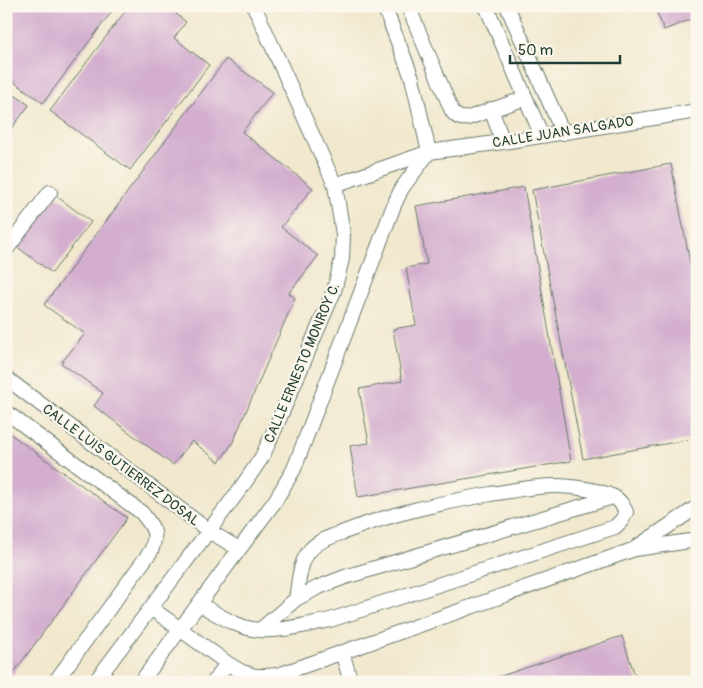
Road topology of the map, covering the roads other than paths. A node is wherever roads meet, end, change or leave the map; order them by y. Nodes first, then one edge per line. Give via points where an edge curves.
1 (254, 6) edge
2 (384, 6) edge
3 (408, 6) edge
4 (486, 6) edge
5 (507, 6) edge
6 (526, 98) junction
7 (491, 109) junction
8 (697, 111) edge
9 (563, 133) junction
10 (542, 136) junction
11 (503, 142) junction
12 (429, 152) junction
13 (335, 185) junction
14 (50, 192) dead end
15 (6, 250) edge
16 (6, 378) edge
17 (6, 412) edge
18 (614, 497) junction
19 (697, 508) edge
20 (209, 531) junction
21 (697, 540) edge
22 (239, 549) junction
23 (635, 549) junction
24 (296, 599) junction
25 (199, 604) junction
26 (151, 608) junction
27 (181, 629) junction
28 (260, 630) junction
29 (342, 652) junction
30 (227, 664) junction
31 (55, 682) edge
32 (96, 682) edge
33 (141, 682) edge
34 (214, 682) edge
35 (351, 682) edge

1 - 13 street, CALLE ERNESTO MONROY C.
2 - 12 street via 412,78
3 - 7 street via 452,112 462,119
4 - 6 street
5 - 9 street
6 - 7 street
6 - 10 street
7 - 11 street
8 - 9 street, CALLE JUAN SALGADO
9 - 10 street, CALLE JUAN SALGADO
10 - 11 street, CALLE JUAN SALGADO
11 - 12 street, CALLE JUAN SALGADO
12 - 13 street, CALLE JUAN SALGADO
12 - 22 street, CALLE ERNESTO MONROY C. via 402,188 394,205 294,469
13 - 20 street, CALLE ERNESTO MONROY C. via 343,234 342,259 334,291 262,457
14 - 15 street
16 - 20 street, CALLE LUIS GUTIERREZ DOSAL
17 - 31 street via 142,513 152,526 156,539 151,551
18 - 24 street via 345,577
18 - 24 street via 579,487 537,486 441,502 364,524 312,547 301,570
18 - 28 street via 626,512 615,527 330,620
19 - 23 street
20 - 22 street, CALLE LUIS GUTIERREZ DOSAL
20 - 26 street, CALLE ERNESTO MONROY C.
21 - 23 street
22 - 25 street, CALLE ERNESTO MONROY C.
23 - 29 street
24 - 28 street
25 - 27 street, CALLE ERNESTO MONROY C.
25 - 28 street via 235,624
26 - 27 street
26 - 32 street, CALLE ERNESTO MONROY C.
27 - 30 street
27 - 33 street, CALLE ERNESTO MONROY C.
29 - 30 street via 278,675 255,676
29 - 35 street
30 - 34 street

